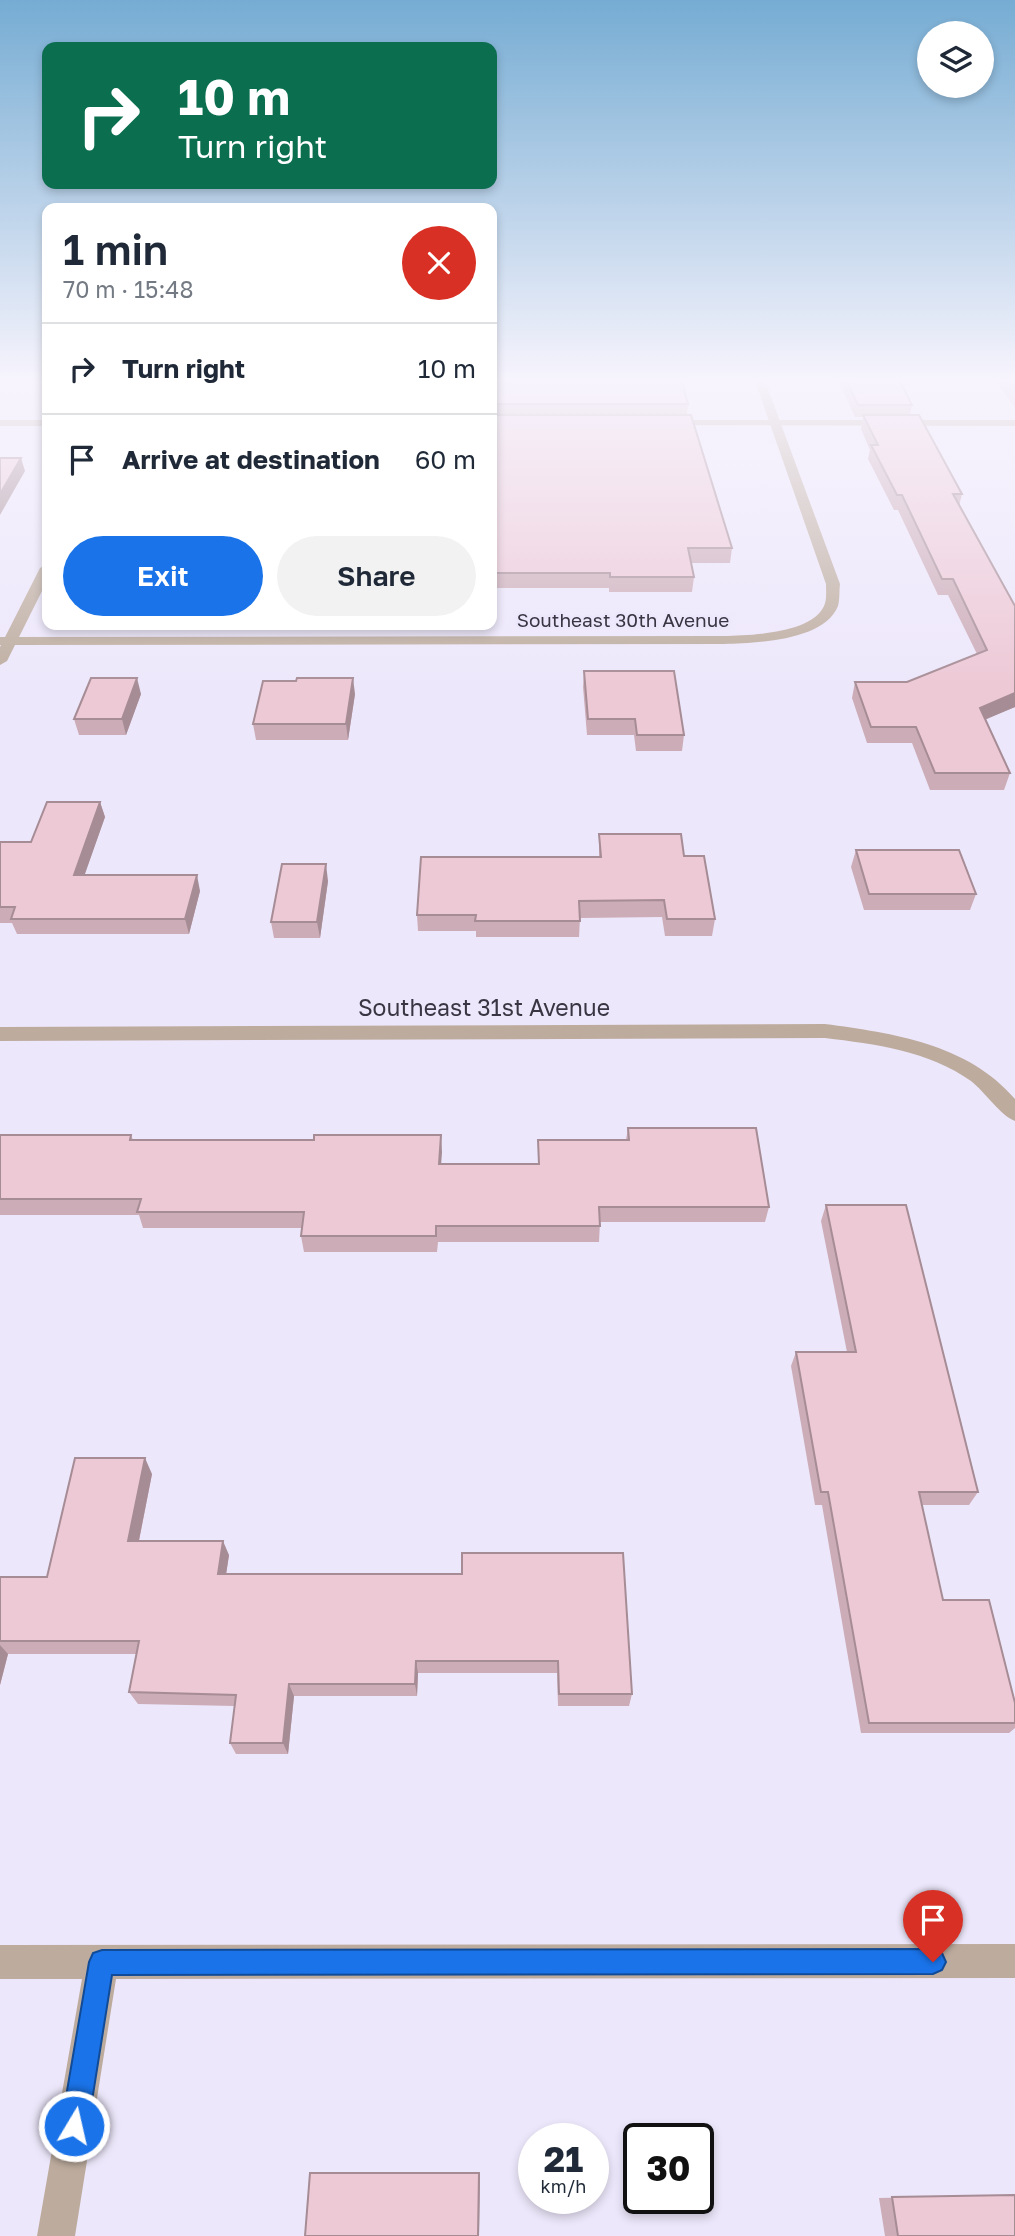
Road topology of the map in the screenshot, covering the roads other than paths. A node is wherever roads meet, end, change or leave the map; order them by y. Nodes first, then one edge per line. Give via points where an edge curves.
1 (797, 482) edge
2 (42, 577) edge
3 (5, 641) edge
4 (0, 661) edge
5 (0, 1034) edge
6 (1015, 1113) edge
7 (1015, 1961) edge
8 (0, 1962) edge
9 (102, 1962) junction
10 (56, 2236) edge

1 - 3 street, Southeast 30th Avenue via 833,584 832,604 823,618 785,633 724,640
2 - 3 street
3 - 4 street
5 - 6 street, Southeast 31st Avenue via 825,1031 921,1048 962,1066 1003,1096
7 - 9 street
8 - 9 street
9 - 10 street

